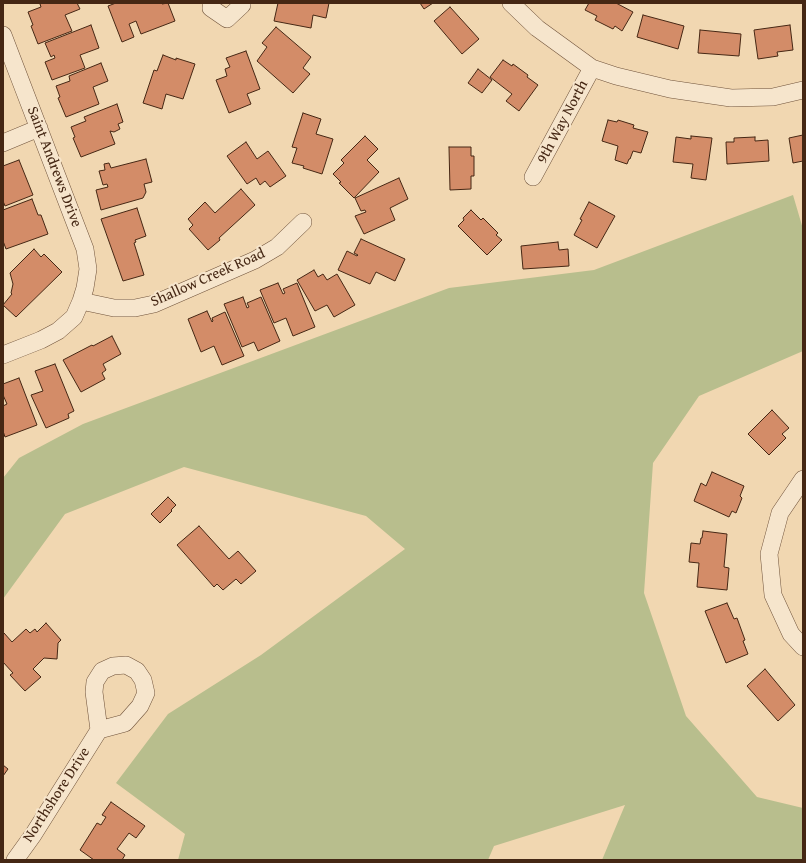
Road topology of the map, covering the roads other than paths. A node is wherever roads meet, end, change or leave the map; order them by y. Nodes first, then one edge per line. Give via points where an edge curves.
1 (212, 3) edge
2 (242, 3) edge
3 (511, 3) edge
4 (3, 35) edge
5 (592, 68) junction
6 (803, 90) edge
7 (40, 128) junction
8 (3, 143) edge
9 (533, 177) dead end
10 (303, 222) dead end
11 (81, 301) junction
12 (3, 354) edge
13 (803, 479) edge
14 (803, 647) edge
15 (99, 730) dead end
16 (15, 860) edge

1 - 2 street via 211,8 227,20
3 - 5 street via 537,28
4 - 7 street, Saint Andrews Drive
5 - 6 street via 670,89 730,98 773,97
5 - 9 street, 9th Way North
7 - 8 street
7 - 11 street, Saint Andrews Drive via 85,249 88,269
10 - 11 street, Shallow Creek Road via 277,247 255,260 154,304 135,308 114,308
11 - 12 street via 74,317 58,331
13 - 14 street via 780,513 769,554 773,595 791,634
15 - 16 street, Northshore Drive

